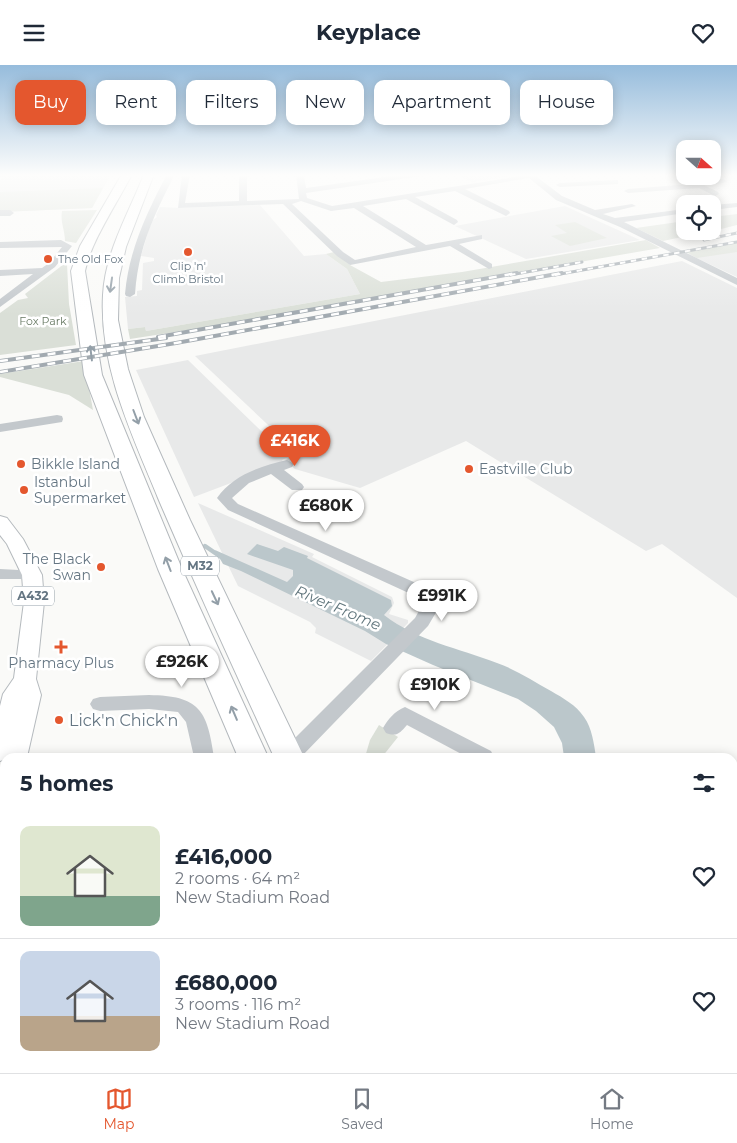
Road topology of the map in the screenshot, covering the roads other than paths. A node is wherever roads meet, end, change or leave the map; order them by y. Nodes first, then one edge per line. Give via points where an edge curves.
1 (102, 221) edge
2 (116, 221) edge
3 (130, 221) edge
4 (147, 221) edge
5 (306, 221) edge
6 (381, 221) edge
7 (614, 221) edge
8 (111, 231) dead end
9 (479, 237) dead end
10 (452, 243) junction
11 (0, 245) edge
12 (424, 248) junction
13 (148, 260) dead end
14 (133, 261) junction
15 (489, 266) dead end
16 (43, 271) junction
17 (0, 273) edge
18 (737, 282) edge
19 (93, 294) dead end
20 (130, 294) dead end
21 (0, 304) edge
22 (88, 331) junction
23 (57, 419) dead end
24 (0, 428) edge
25 (297, 487) dead end
26 (0, 522) edge
27 (0, 574) edge
28 (32, 575) junction
29 (100, 704) dead end
30 (393, 729) dead end
31 (9, 753) edge
32 (203, 753) edge
33 (251, 753) edge
34 (289, 753) edge
35 (295, 753) edge
36 (476, 753) edge

1 - 22 highway, M32 via 78,271
2 - 8 highway
3 -> 34 highway, M32 via 114,261 110,293 118,371 178,520
4 - 14 street
5 - 12 street via 353,263
6 - 12 street
7 - 18 street
9 - 10 street
10 - 12 street
10 - 15 street
11 - 16 street via 67,246 59,258
13 - 14 street
14 - 20 street
16 - 17 street
16 - 21 street
19 - 22 highway, M32
33 -> 22 highway, M32 via 170,569 93,375
23 - 24 street
25 - 35 street via 281,467 242,480 229,489 224,498 233,507 418,591 427,600 429,609 418,626
26 - 28 main road, A432 via 16,543
27 - 28 street
28 - 31 main road, A432 via 34,602 25,679 15,694
29 - 32 street via 166,703 186,706 192,713
30 - 36 street via 405,715

